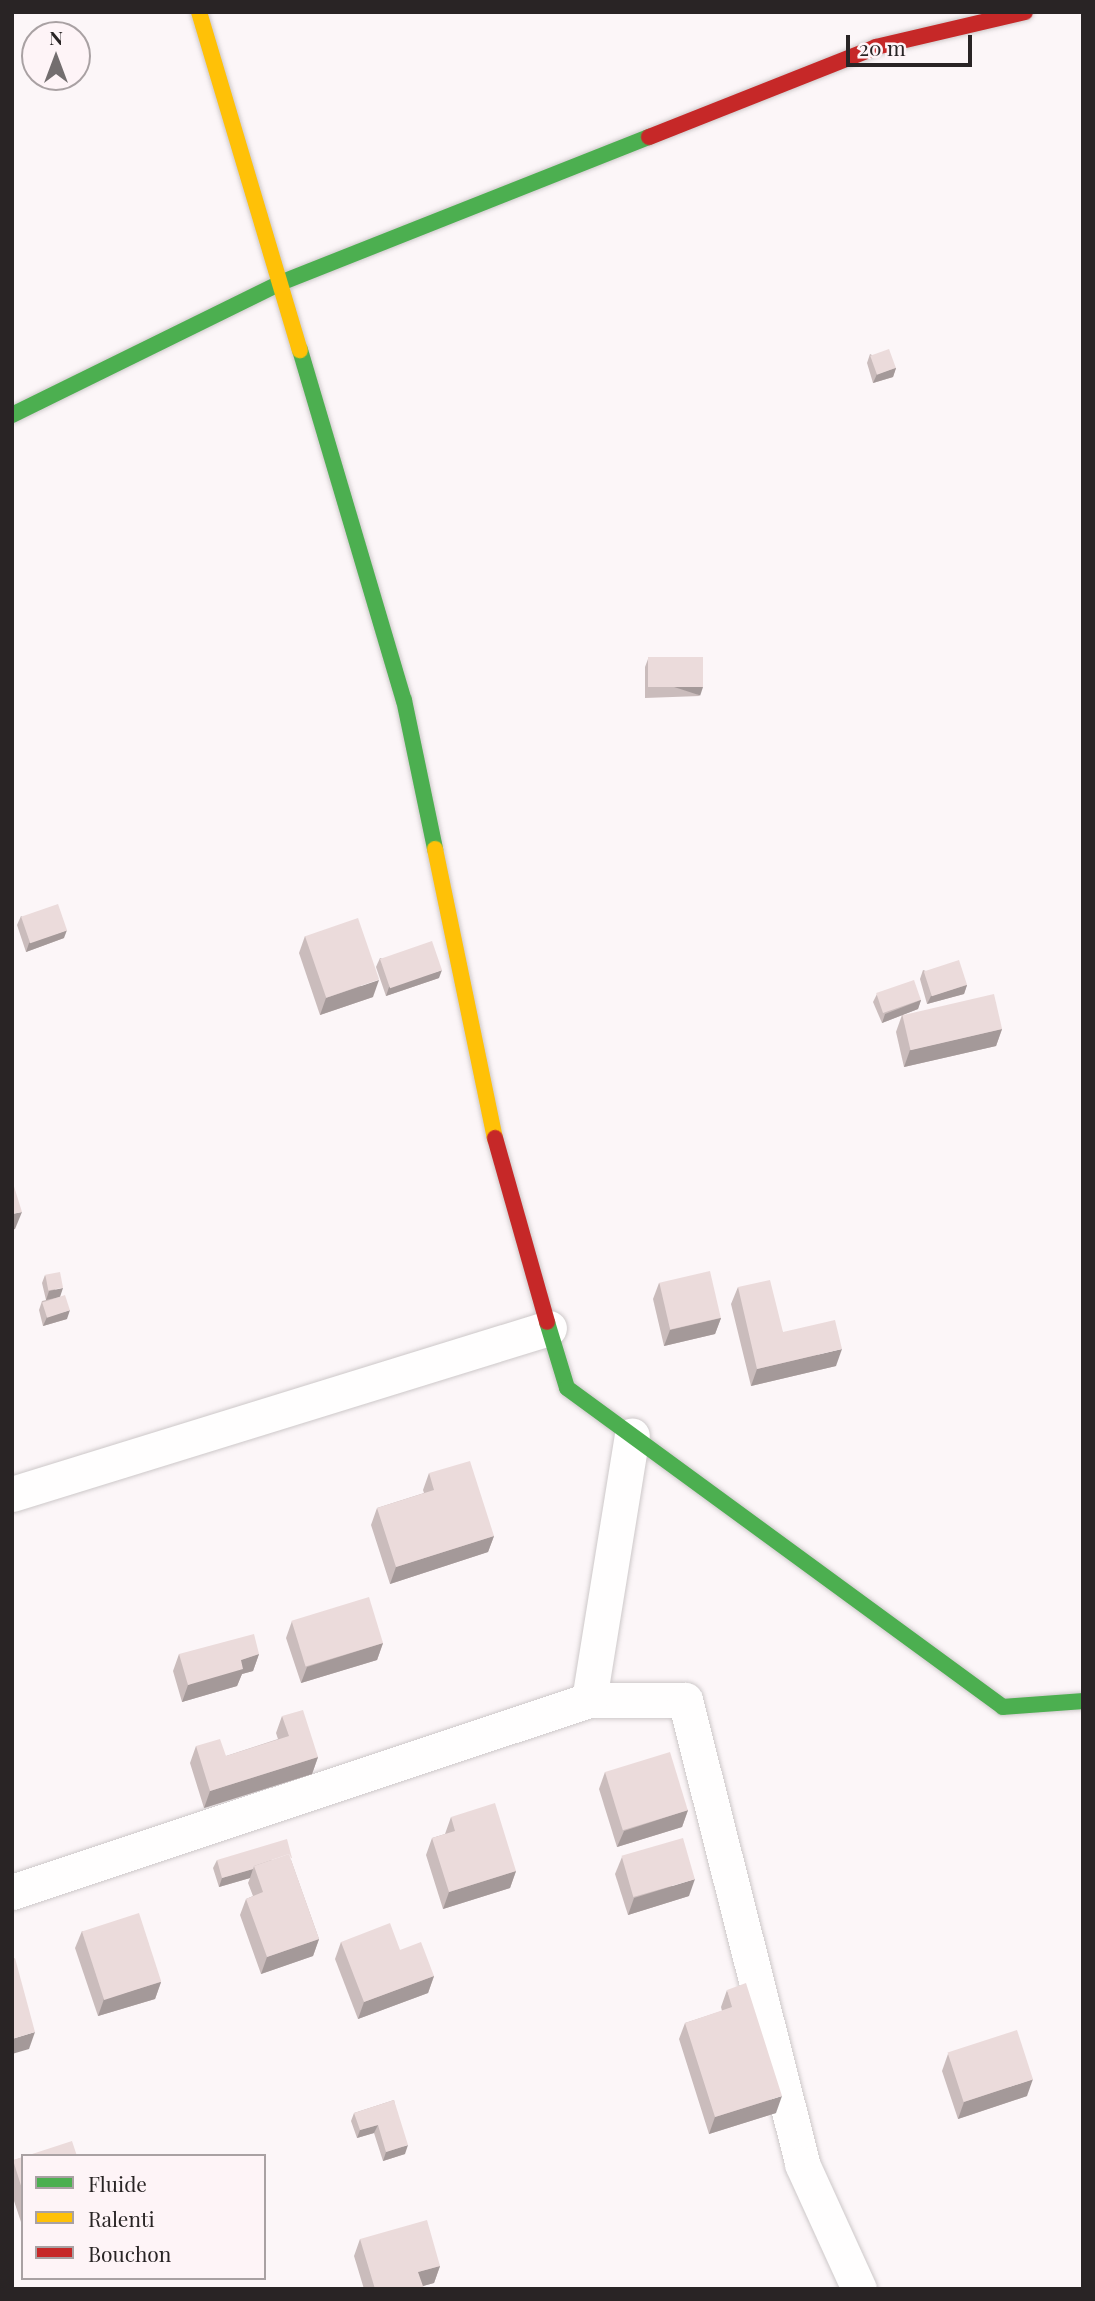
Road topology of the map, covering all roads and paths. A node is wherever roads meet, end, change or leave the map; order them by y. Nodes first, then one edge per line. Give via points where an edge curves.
1 (199, 12) edge
2 (1025, 12) edge
3 (280, 283) junction
4 (12, 415) edge
5 (549, 1328) junction
6 (632, 1435) junction
7 (12, 1494) edge
8 (590, 1700) junction
9 (1083, 1701) edge
10 (12, 1892) edge
11 (859, 2289) edge

1 - 3 street
2 - 3 street via 876,47
3 - 4 street
3 - 5 street via 404,700 504,1181
5 - 6 street via 567,1388
5 - 7 street
6 - 8 street
6 - 9 street via 1003,1707
8 - 10 street
8 - 11 street via 685,1700 802,2164

